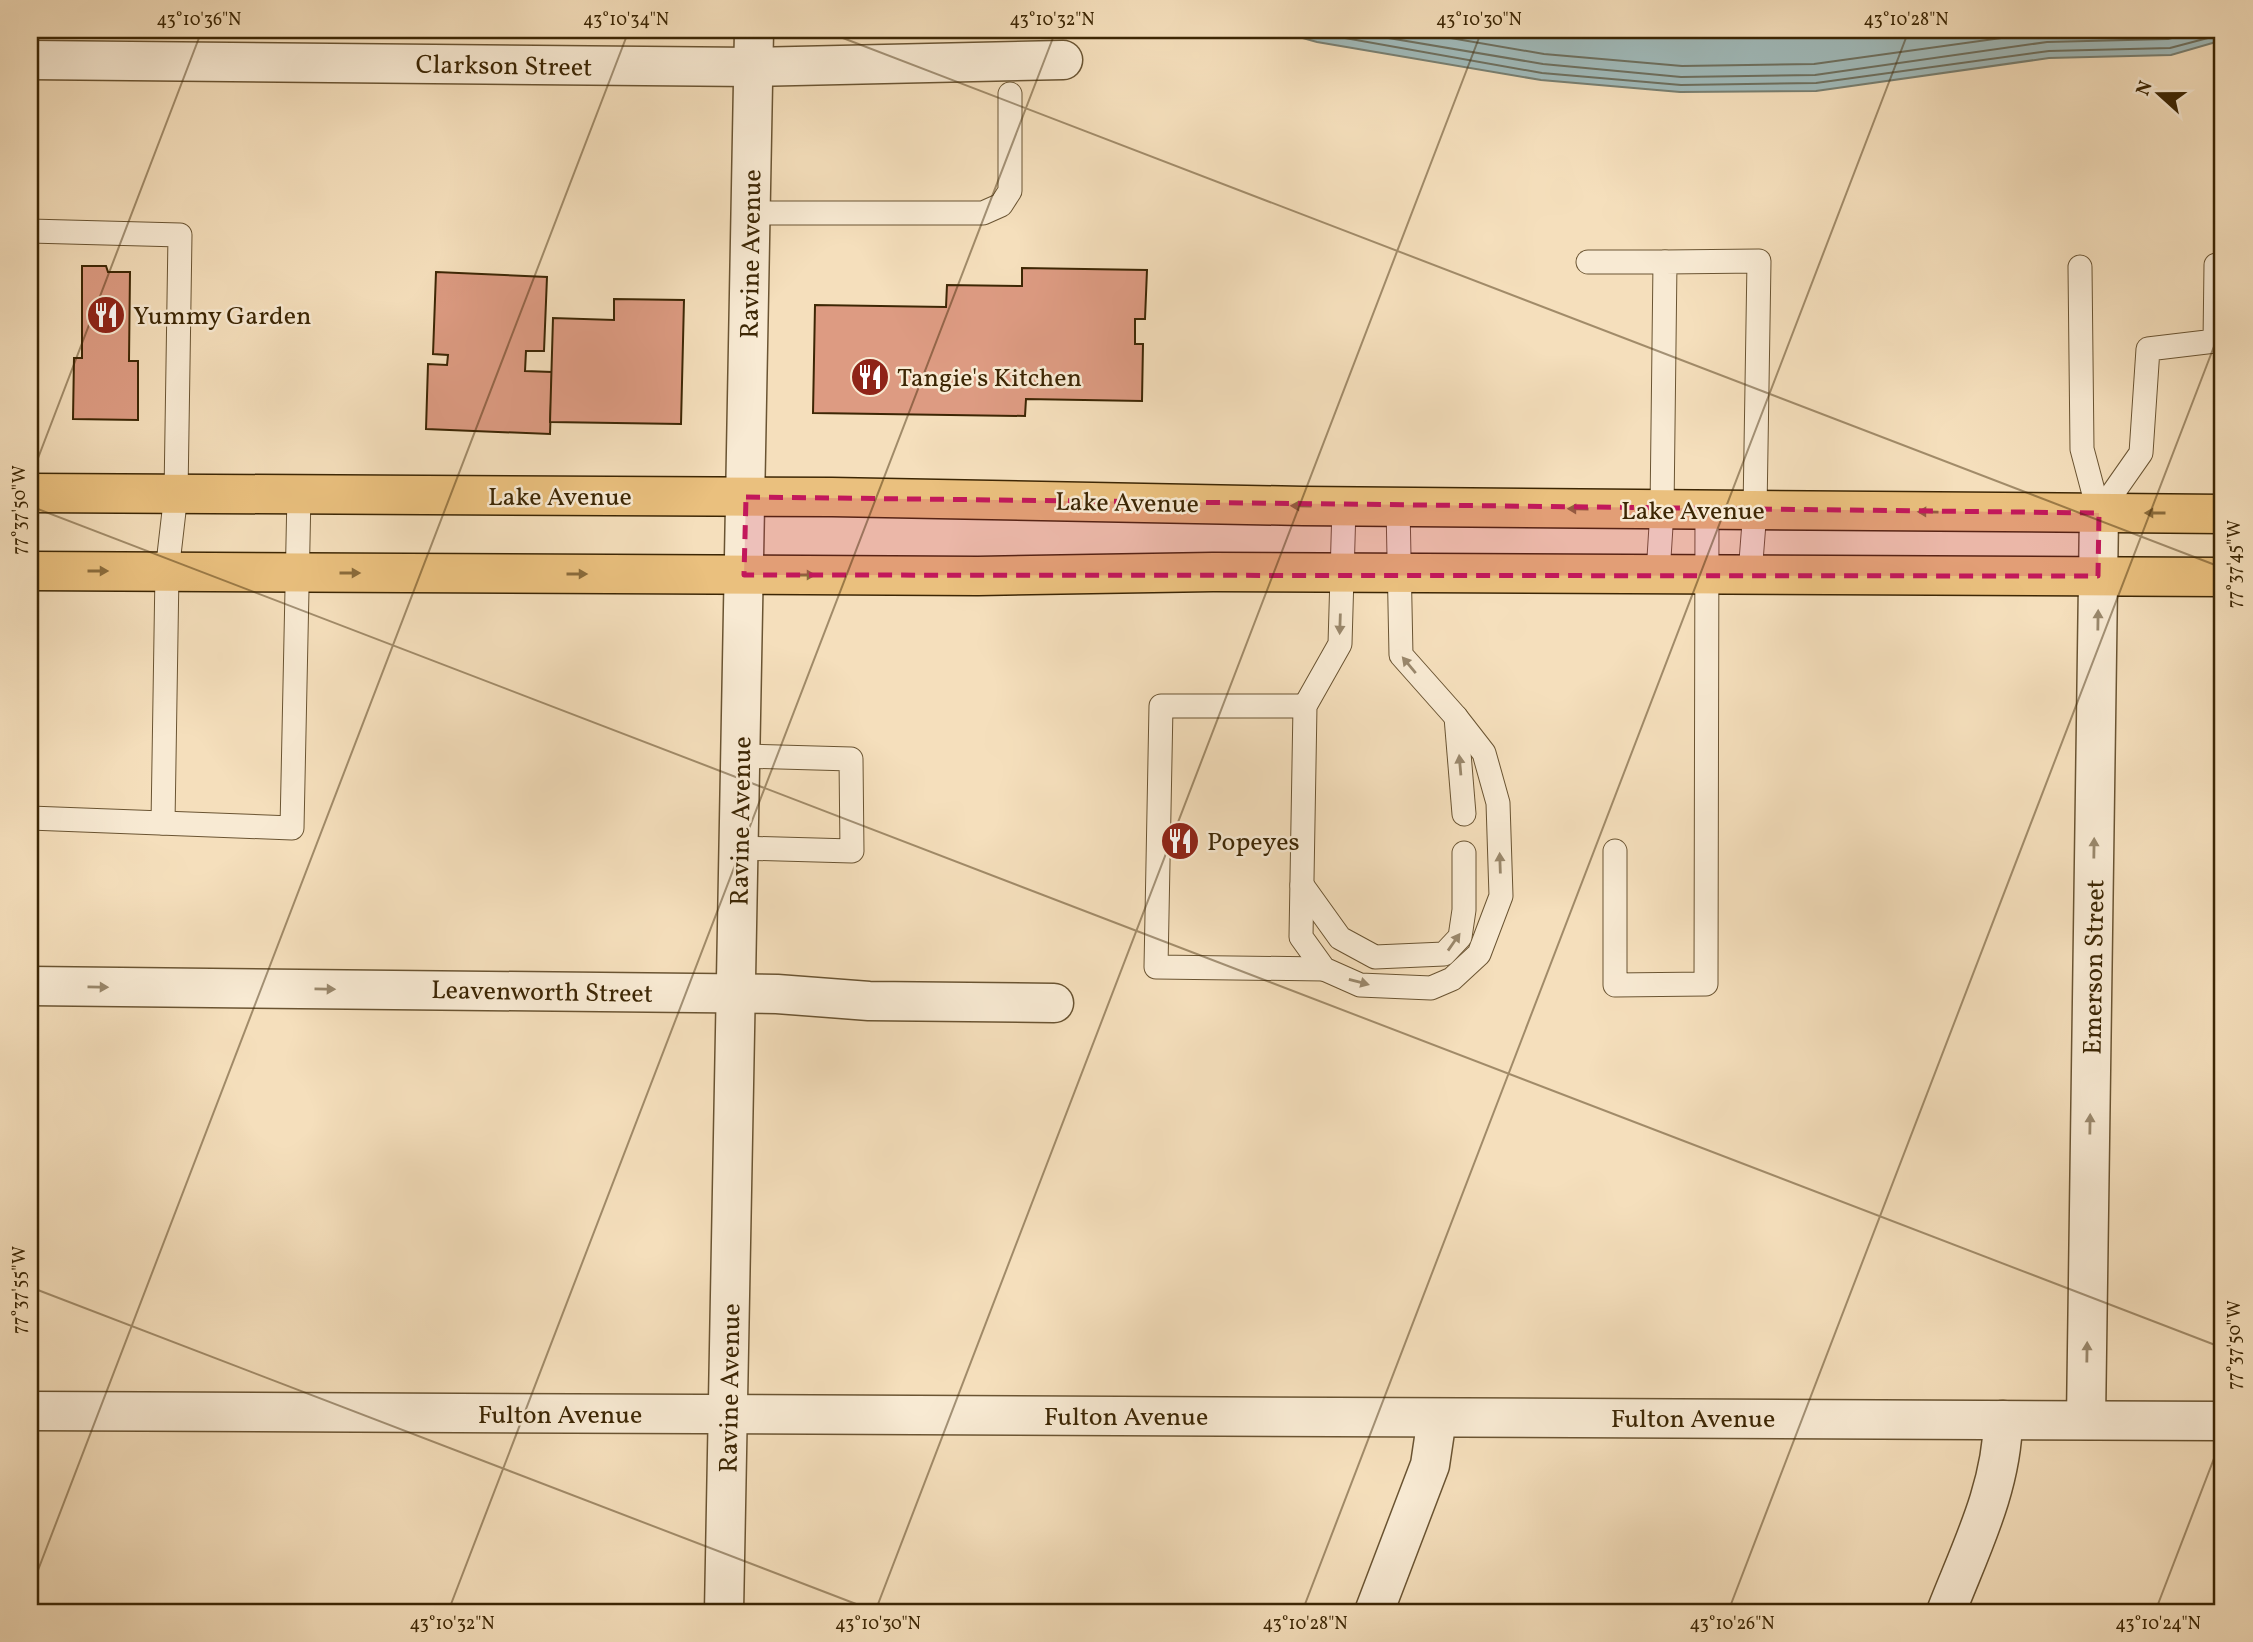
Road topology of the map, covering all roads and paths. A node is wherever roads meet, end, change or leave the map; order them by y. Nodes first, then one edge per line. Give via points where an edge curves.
1 (753, 48) edge
2 (30, 60) edge
3 (1063, 60) dead end
4 (1010, 94) dead end
5 (751, 213) junction
6 (30, 231) edge
7 (1588, 262) dead end
8 (1665, 262) junction
9 (2216, 265) dead end
10 (2080, 267) dead end
11 (30, 493) edge
12 (176, 494) junction
13 (299, 495) junction
14 (746, 497) junction
15 (1344, 507) junction
16 (1398, 507) junction
17 (1662, 509) junction
18 (1707, 510) junction
19 (1755, 510) junction
20 (2099, 513) junction
21 (2223, 514) edge
22 (30, 571) edge
23 (167, 572) junction
24 (298, 572) junction
25 (1342, 572) junction
26 (1399, 572) junction
27 (1658, 574) junction
28 (1706, 574) junction
29 (1750, 574) junction
30 (744, 575) junction
31 (2098, 576) junction
32 (2223, 578) edge
33 (1305, 706) junction
34 (1456, 717) junction
35 (741, 756) junction
36 (1464, 814) dead end
37 (30, 818) edge
38 (163, 823) junction
39 (740, 848) junction
40 (1615, 851) dead end
41 (1464, 853) dead end
42 (1302, 885) junction
43 (1324, 969) junction
44 (30, 986) edge
45 (736, 993) junction
46 (1054, 1003) dead end
47 (30, 1411) edge
48 (728, 1414) junction
49 (1437, 1418) junction
50 (2003, 1420) junction
51 (2086, 1420) junction
52 (2223, 1421) edge
53 (724, 1612) edge
54 (1374, 1612) edge
55 (1946, 1612) edge

1 - 2 street, Clarkson Street
1 - 3 street, Clarkson Street
1 - 5 street, Ravine Avenue
4 - 5 lane via 1010,191 1001,205 984,213
5 - 14 street, Ravine Avenue
6 - 12 lane via 180,235
7 - 8 lane
8 - 17 lane
8 - 19 lane via 1759,261
9 - 20 lane via 2215,341 2148,349 2141,453
10 - 20 lane via 2082,449
11 - 12 main road, Lake Avenue
12 - 13 main road, Lake Avenue
12 - 23 lane
13 - 14 main road, Lake Avenue
13 - 24 lane
15 -> 14 main road, Lake Avenue
14 - 30 street, Ravine Avenue
15 - 16 main road, Lake Avenue
15 - 25 lane
17 -> 16 main road, Lake Avenue
16 - 26 lane
17 - 18 main road, Lake Avenue
17 - 27 lane
18 - 19 main road, Lake Avenue
18 - 28 lane
20 -> 19 main road, Lake Avenue
19 - 29 lane
21 -> 20 main road, Lake Avenue
20 - 31 street, Emerson Street
22 -> 23 main road
23 - 24 main road
23 - 38 lane
24 -> 30 main road
24 - 38 lane via 292,828
25 - 26 main road
30 -> 25 main road
25 -> 33 lane via 1340,644
26 - 27 main road
34 -> 26 lane via 1401,655
27 - 28 main road
28 - 29 main road
28 - 40 lane via 1706,984 1615,985
29 - 31 main road
30 - 35 street, Ravine Avenue
31 - 32 main road
51 -> 31 street, Emerson Street
33 - 42 lane
33 - 43 lane via 1161,706 1156,967
36 -> 34 lane
43 -> 34 lane via 1360,985 1431,988 1452,979 1479,954 1501,896 1498,803 1484,753
35 - 39 street, Ravine Avenue
35 - 39 lane via 852,759 852,851
37 - 38 lane
39 - 45 street, Ravine Avenue
42 -> 41 lane via 1340,938 1375,957 1444,954 1460,937
42 - 43 lane via 1301,937
44 -> 45 street, Leavenworth Street
45 - 46 street, Leavenworth Street
45 - 48 street, Ravine Avenue
47 - 48 street, Fulton Avenue
48 - 49 street, Fulton Avenue
48 - 53 street, Ravine Avenue
49 - 50 street, Fulton Avenue
49 - 54 street via 1428,1472
50 - 51 street, Fulton Avenue
50 - 55 street via 1994,1485
51 - 52 street, Fulton Avenue

